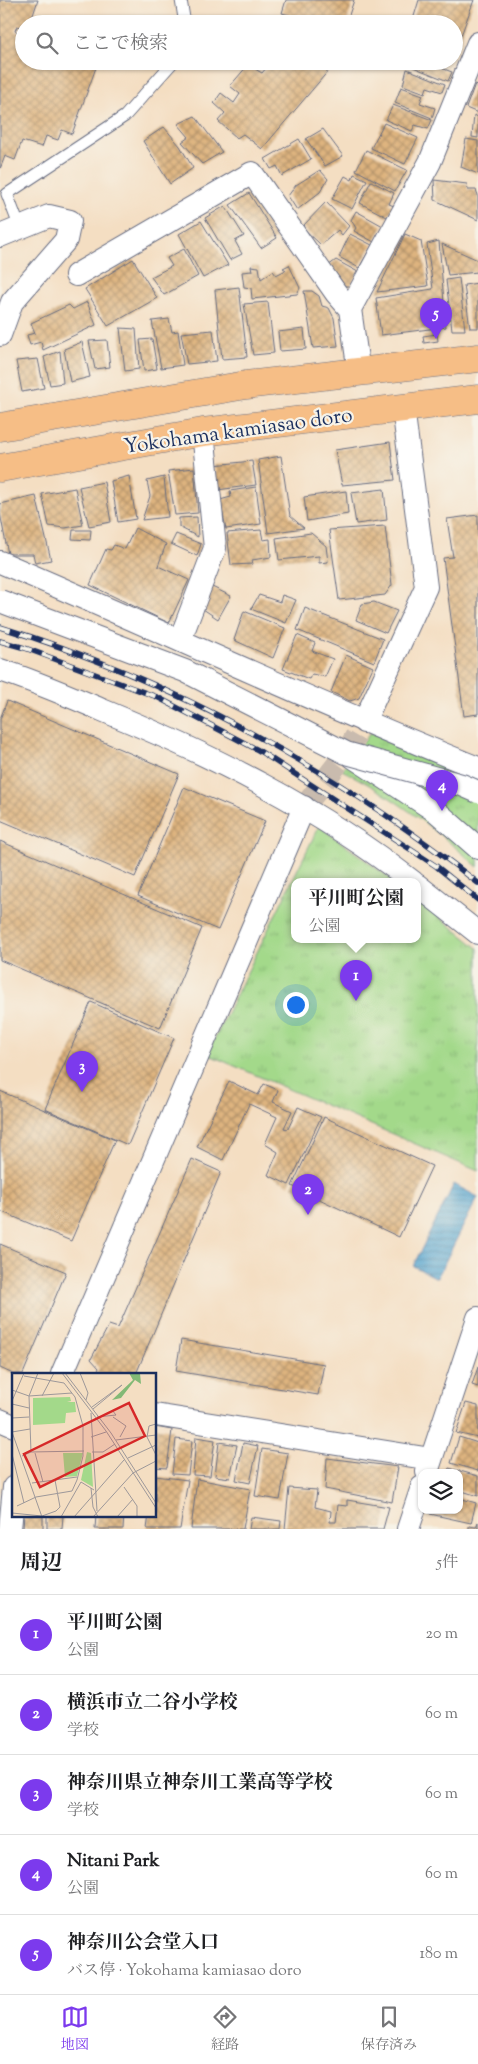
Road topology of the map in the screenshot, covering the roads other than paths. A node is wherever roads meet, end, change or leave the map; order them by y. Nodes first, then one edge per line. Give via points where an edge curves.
1 (181, 0) edge
2 (184, 15) edge
3 (478, 44) edge
4 (166, 70) edge
5 (10, 232) edge
6 (76, 275) dead end
7 (350, 309) junction
8 (0, 334) edge
9 (478, 358) edge
10 (359, 373) junction
11 (478, 399) edge
12 (402, 407) junction
13 (0, 427) edge
14 (203, 432) junction
15 (0, 468) edge
16 (0, 562) edge
17 (0, 601) edge
18 (180, 640) junction
19 (0, 670) edge
20 (364, 722) junction
21 (346, 753) junction
22 (478, 768) edge
23 (478, 792) edge
24 (304, 807) junction
25 (478, 848) edge
26 (408, 878) edge
27 (421, 888) edge
28 (478, 933) edge
29 (478, 1318) edge
30 (62, 1373) edge
31 (156, 1415) edge
32 (0, 1420) edge
33 (12, 1425) edge
34 (429, 1466) edge
35 (418, 1499) edge
36 (12, 1508) edge
37 (10, 1529) edge
38 (408, 1529) edge

1 - 2 lane
3 - 7 street via 430,162
4 - 5 lane via 125,116 7,194
5 - 8 street via 49,216 70,221 66,240 12,302
6 - 7 street via 252,173
7 - 10 street
9 - 10 main road, Yokohama kamiasao doro
10 - 13 main road, Yokohama kamiasao doro via 246,385
11 - 12 main road, Yokohama kamiasao doro
12 - 14 main road, Yokohama kamiasao doro
12 - 20 street via 426,587
14 - 15 main road, Yokohama kamiasao doro
14 - 18 street via 215,548
16 - 18 street
17 - 21 street, bridge via 185,671
18 - 20 street
19 - 24 street via 168,737
20 - 22 street
21 - 23 street, bridge
21 - 25 street via 437,812
24 - 26 street
24 - 30 street
27 - 28 street
29 - 34 street
31 - 34 street
32 - 33 street
35 - 38 street
36 - 37 street

